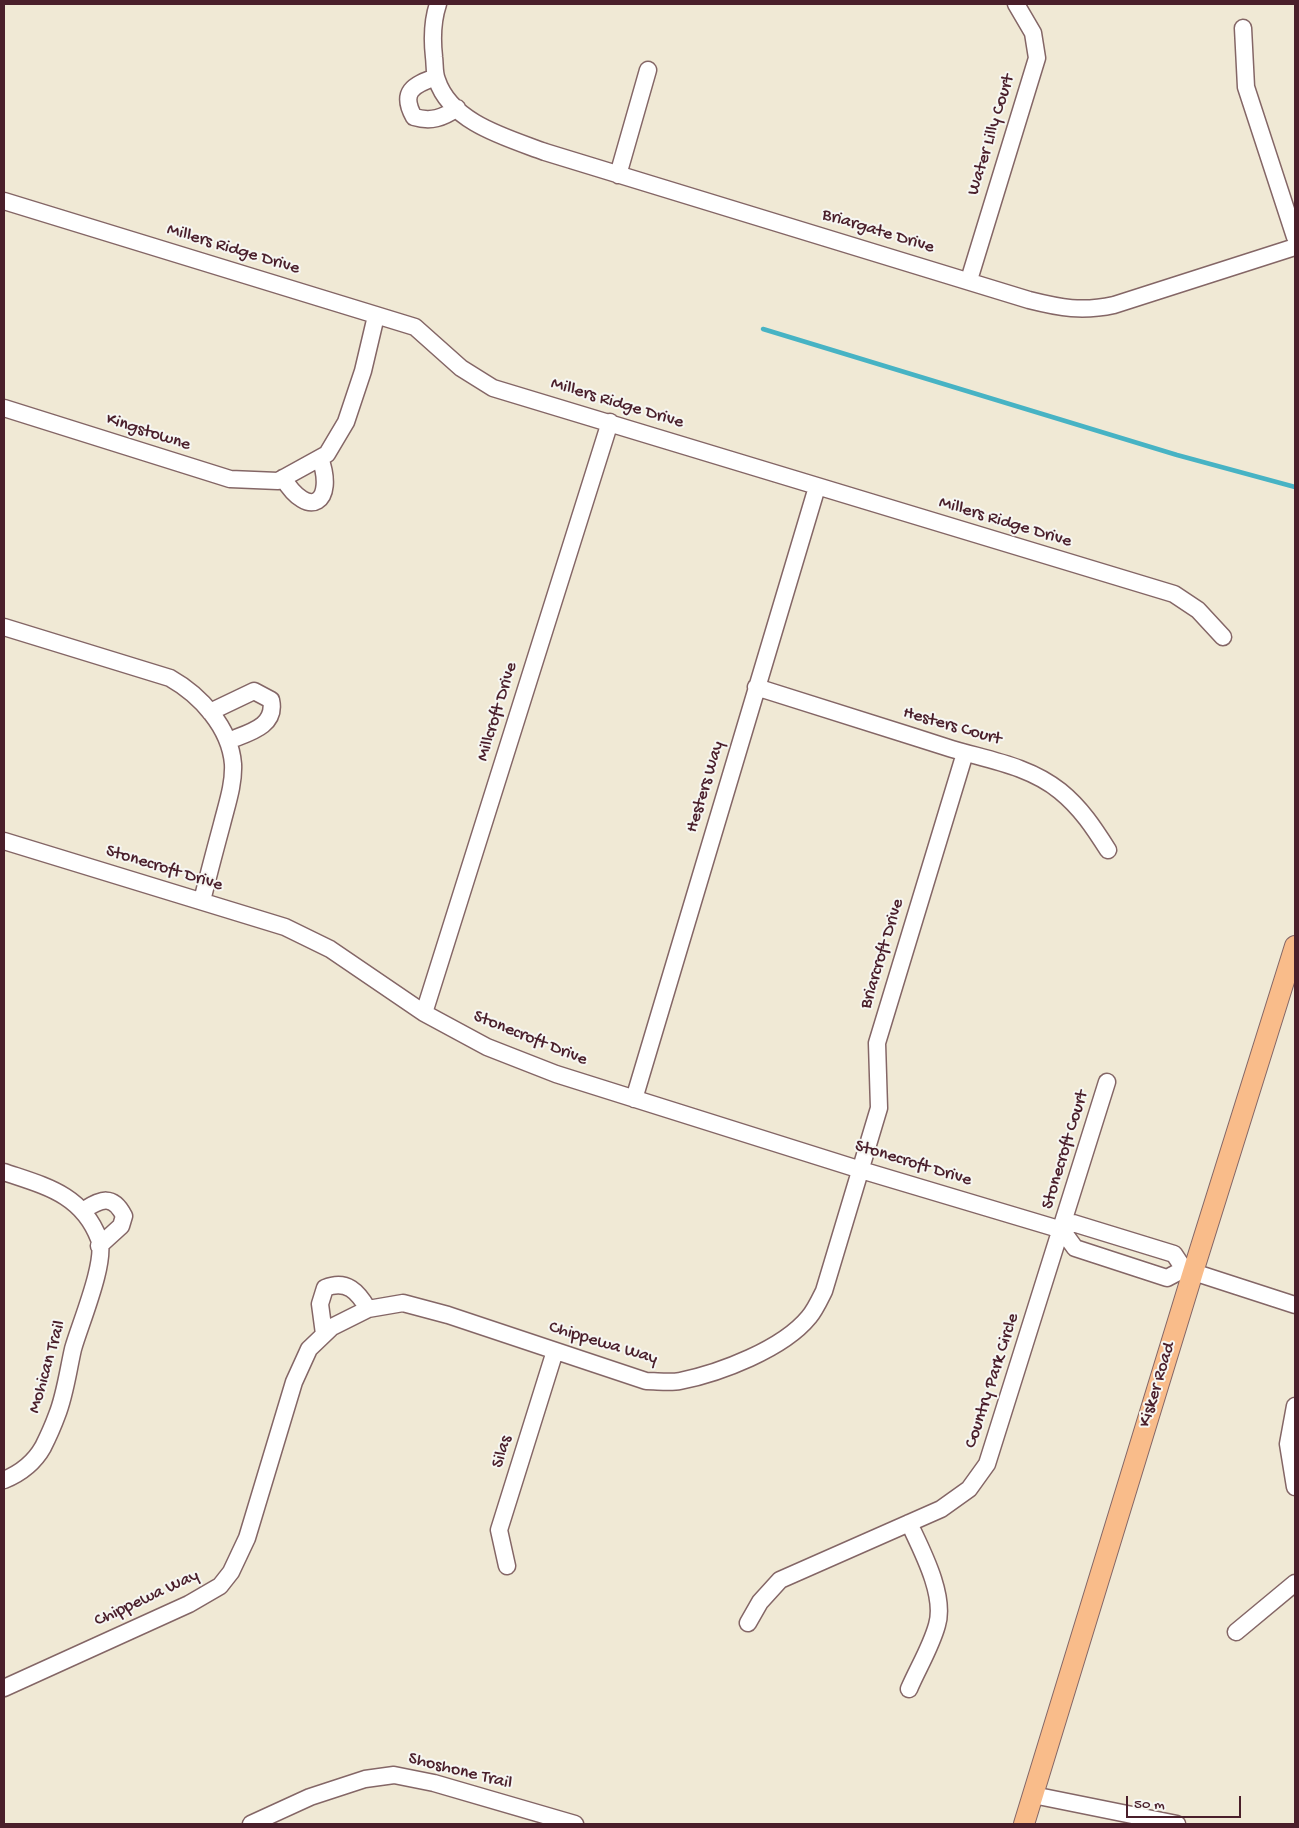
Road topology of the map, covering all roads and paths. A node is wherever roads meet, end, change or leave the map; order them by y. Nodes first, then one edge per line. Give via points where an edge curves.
1 (438, 4) edge
2 (1016, 4) edge
3 (1242, 28) dead end
4 (648, 70) dead end
5 (436, 77) junction
6 (457, 108) junction
7 (618, 175) junction
8 (4, 201) edge
9 (1295, 237) edge
10 (1295, 247) edge
11 (969, 280) junction
12 (376, 316) junction
13 (4, 408) edge
14 (610, 422) junction
15 (320, 458) junction
16 (283, 478) junction
17 (817, 487) junction
18 (4, 627) edge
19 (1223, 636) dead end
20 (756, 687) junction
21 (210, 712) junction
22 (228, 741) junction
23 (965, 753) junction
24 (4, 841) edge
25 (1108, 850) dead end
26 (202, 902) junction
27 (1295, 946) edge
28 (424, 1013) junction
29 (1107, 1082) dead end
30 (634, 1099) junction
31 (861, 1170) junction
32 (4, 1172) edge
33 (84, 1210) junction
34 (1062, 1230) junction
35 (100, 1246) junction
36 (1188, 1271) junction
37 (1295, 1305) edge
38 (368, 1310) junction
39 (324, 1334) junction
40 (555, 1351) junction
41 (1295, 1406) edge
42 (4, 1480) edge
43 (1295, 1487) edge
44 (909, 1522) junction
45 (506, 1566) dead end
46 (1295, 1583) edge
47 (748, 1623) dead end
48 (1236, 1632) dead end
49 (4, 1688) edge
50 (909, 1689) dead end
51 (1033, 1795) junction
52 (1146, 1821) edge
53 (251, 1824) edge
54 (575, 1824) edge
55 (1024, 1824) edge
56 (1177, 1824) edge

1 - 5 street, Briargate Drive via 432,36
2 - 11 street, Water Lilly Court via 1032,33 1037,58
3 - 9 street via 1246,87
4 - 7 street
5 - 6 street, Briargate Drive via 445,97
5 - 6 street via 417,83 409,93 408,107 414,117 438,119
6 - 7 street, Briargate Drive via 485,130
7 - 11 street, Briargate Drive
8 - 12 street, Millers Ridge Drive
10 - 11 street, Briargate Drive via 1114,306 1091,310 1064,309
12 - 14 street, Millers Ridge Drive via 415,327 461,368 493,388
12 - 15 street, Kingstowne via 346,422 327,454
13 - 16 street, Kingstowne via 230,479 278,481
14 - 17 street, Millers Ridge Drive
14 - 28 street, Millcroft Drive
15 - 16 street, Kingstowne
15 - 16 street via 326,484 315,502 308,503 299,498
17 - 19 street, Millers Ridge Drive via 1174,594 1198,610
17 - 20 street, Hesters Way
18 - 21 street via 170,678 186,687
20 - 23 street, Hesters Court
20 - 30 street, Hesters Way
21 - 22 street
21 - 22 street via 254,691 271,700 270,720
22 - 26 street via 233,764 232,788
23 - 25 street, Hesters Court via 1032,773 1059,790 1082,812
23 - 31 street, Briarcroft Drive via 877,1043 880,1108
24 - 26 street, Stonecroft Drive
26 - 28 street, Stonecroft Drive via 285,927 321,945
27 - 36 main road, Kisker Road
28 - 30 street, Stonecroft Drive via 487,1046 556,1074
29 - 34 street, Stonecroft Court
30 - 31 street, Stonecroft Drive
31 - 34 street, Stonecroft Drive
31 - 40 street, Chippewa Way via 824,1291 810,1317 787,1337 749,1358 678,1382 646,1381
32 - 33 street via 48,1186
33 - 35 street
33 - 35 street via 98,1201 111,1201 124,1216 121,1226
34 - 36 street, Stonecroft Drive via 1073,1223 1174,1254
34 - 36 street via 1075,1248 1093,1254 1167,1278
34 - 44 street, Country Park Circle via 987,1464 969,1489 941,1509
35 - 42 street, Mohican Trail via 100,1259 58,1414 31,1464
36 - 37 street
36 - 51 main road, Kisker Road
38 - 39 street, Chippewa Way via 332,1326
38 - 39 street via 359,1293 344,1284 325,1288 320,1304
38 - 40 street, Chippewa Way via 403,1303
39 - 49 street, Chippewa Way via 309,1349 294,1382 247,1538 232,1572 220,1586 189,1604
40 - 45 street, Silas via 499,1530
41 - 43 street via 1288,1444
44 - 47 street, Country Park Circle via 780,1580 760,1602
44 - 50 street via 937,1594 938,1623
46 - 48 street
51 - 52 street
51 - 55 main road, Kisker Road
52 - 56 street
53 - 54 street, Shoshone Trail via 319,1794 365,1779 394,1776 434,1783

